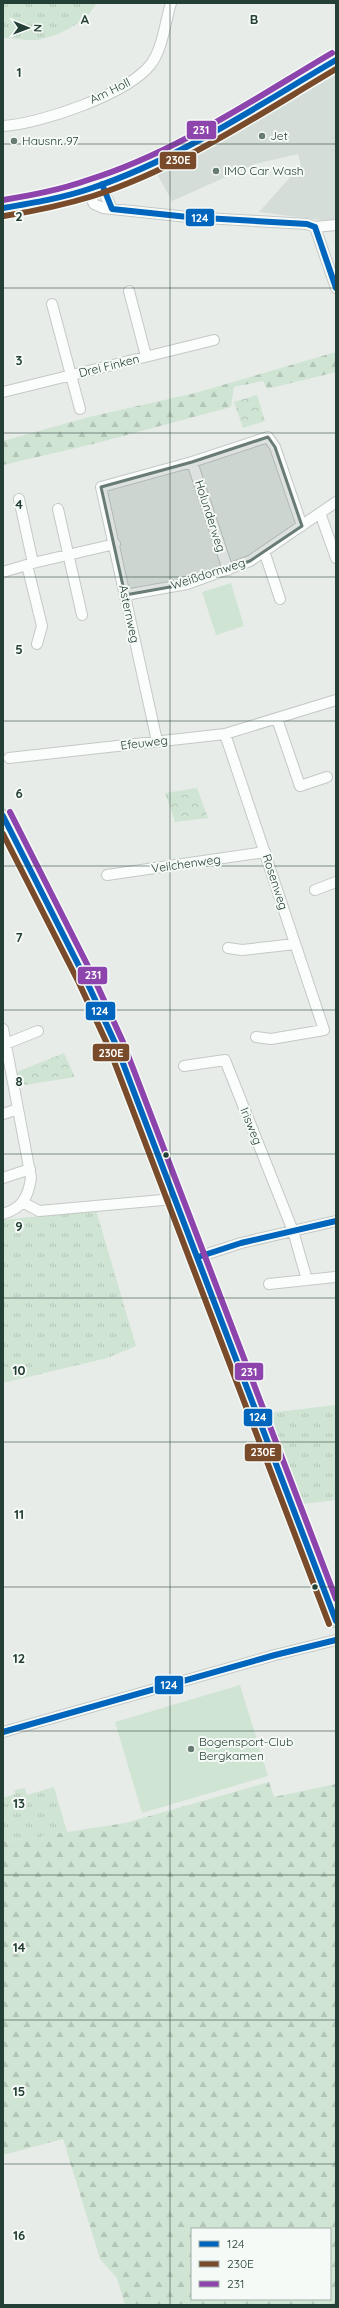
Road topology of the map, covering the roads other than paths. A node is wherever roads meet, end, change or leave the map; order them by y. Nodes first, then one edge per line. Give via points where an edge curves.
1 (171, 3) edge
2 (336, 60) edge
3 (3, 126) edge
4 (102, 184) junction
5 (87, 189) junction
6 (3, 208) edge
7 (112, 209) junction
8 (336, 225) edge
9 (315, 227) junction
10 (336, 288) edge
11 (129, 291) dead end
12 (52, 304) dead end
13 (214, 340) dead end
14 (146, 356) junction
15 (71, 375) junction
16 (3, 392) edge
17 (80, 409) dead end
18 (192, 462) junction
19 (19, 499) dead end
20 (336, 502) edge
21 (58, 509) dead end
22 (320, 514) junction
23 (302, 526) junction
24 (115, 544) junction
25 (264, 552) junction
26 (68, 555) junction
27 (336, 558) edge
28 (30, 564) junction
29 (228, 570) junction
30 (3, 572) edge
31 (125, 595) junction
32 (280, 600) dead end
33 (82, 614) dead end
34 (37, 644) dead end
35 (336, 700) edge
36 (277, 719) junction
37 (225, 734) junction
38 (157, 741) junction
39 (9, 758) dead end
40 (327, 777) dead end
41 (4, 820) edge
42 (265, 852) junction
43 (107, 875) dead end
44 (335, 886) edge
45 (315, 890) dead end
46 (295, 944) junction
47 (228, 948) dead end
48 (3, 1029) edge
49 (38, 1031) dead end
50 (256, 1038) dead end
51 (4, 1044) edge
52 (184, 1066) dead end
53 (18, 1108) junction
54 (3, 1114) edge
55 (30, 1169) junction
56 (3, 1178) edge
57 (174, 1199) junction
58 (24, 1203) junction
59 (3, 1214) edge
60 (336, 1221) edge
61 (293, 1231) junction
62 (198, 1257) junction
63 (335, 1277) dead end
64 (306, 1280) junction
65 (270, 1284) dead end
66 (336, 1621) edge
67 (336, 1640) edge
68 (3, 1732) edge

1 - 3 street, Am Holl via 158,51 151,64 131,82 41,119 18,126
2 - 4 main road via 187,145
4 - 5 main road
4 - 7 street
5 - 6 main road via 33,204
5 - 7 street via 94,204
7 - 9 street via 188,217 307,224
8 - 9 street
9 - 10 street
11 - 14 street, Drei Finken
12 - 15 street, Drei Finken
13 - 14 street, Drei Finken
14 - 15 street, Drei Finken
15 - 16 street, Drei Finken
15 - 17 street, Drei Finken
18 - 23 street via 268,437 275,448
18 - 24 street, Asternweg via 101,486
18 - 29 street, Holunderweg
19 - 28 street
20 - 22 street, Weißdornweg
21 - 26 street
22 - 23 street, Weißdornweg
22 - 27 street
23 - 25 street, Weißdornweg
24 - 26 street
24 - 31 street, Asternweg
25 - 29 street, Weißdornweg
25 - 32 street
26 - 28 street
26 - 33 street
28 - 30 street
28 - 34 street via 42,626
29 - 31 street, Weißdornweg via 187,584
31 - 38 street, Asternweg
35 - 36 street, Efeuweg
36 - 37 street, Efeuweg
36 - 40 street via 300,786
37 - 38 street, Efeuweg
37 - 42 street, Rosenweg
38 - 39 street, Efeuweg
41 - 57 main road via 101,1010
42 - 43 street, Veilchenweg
42 - 46 street, Rosenweg
44 - 45 street
46 - 47 street via 242,950
46 - 50 street, Rosenweg via 324,1030 271,1039
48 - 51 street
49 - 51 street
51 - 53 street
52 - 61 street, Irisweg via 225,1060
53 - 54 street
53 - 55 street
55 - 56 street
55 - 58 street via 29,1191
57 - 58 street via 39,1211
57 - 62 main road
58 - 59 street
60 - 61 street
61 - 62 street via 241,1243
61 - 64 street
62 - 66 main road
63 - 64 street
64 - 65 street
67 - 68 street

